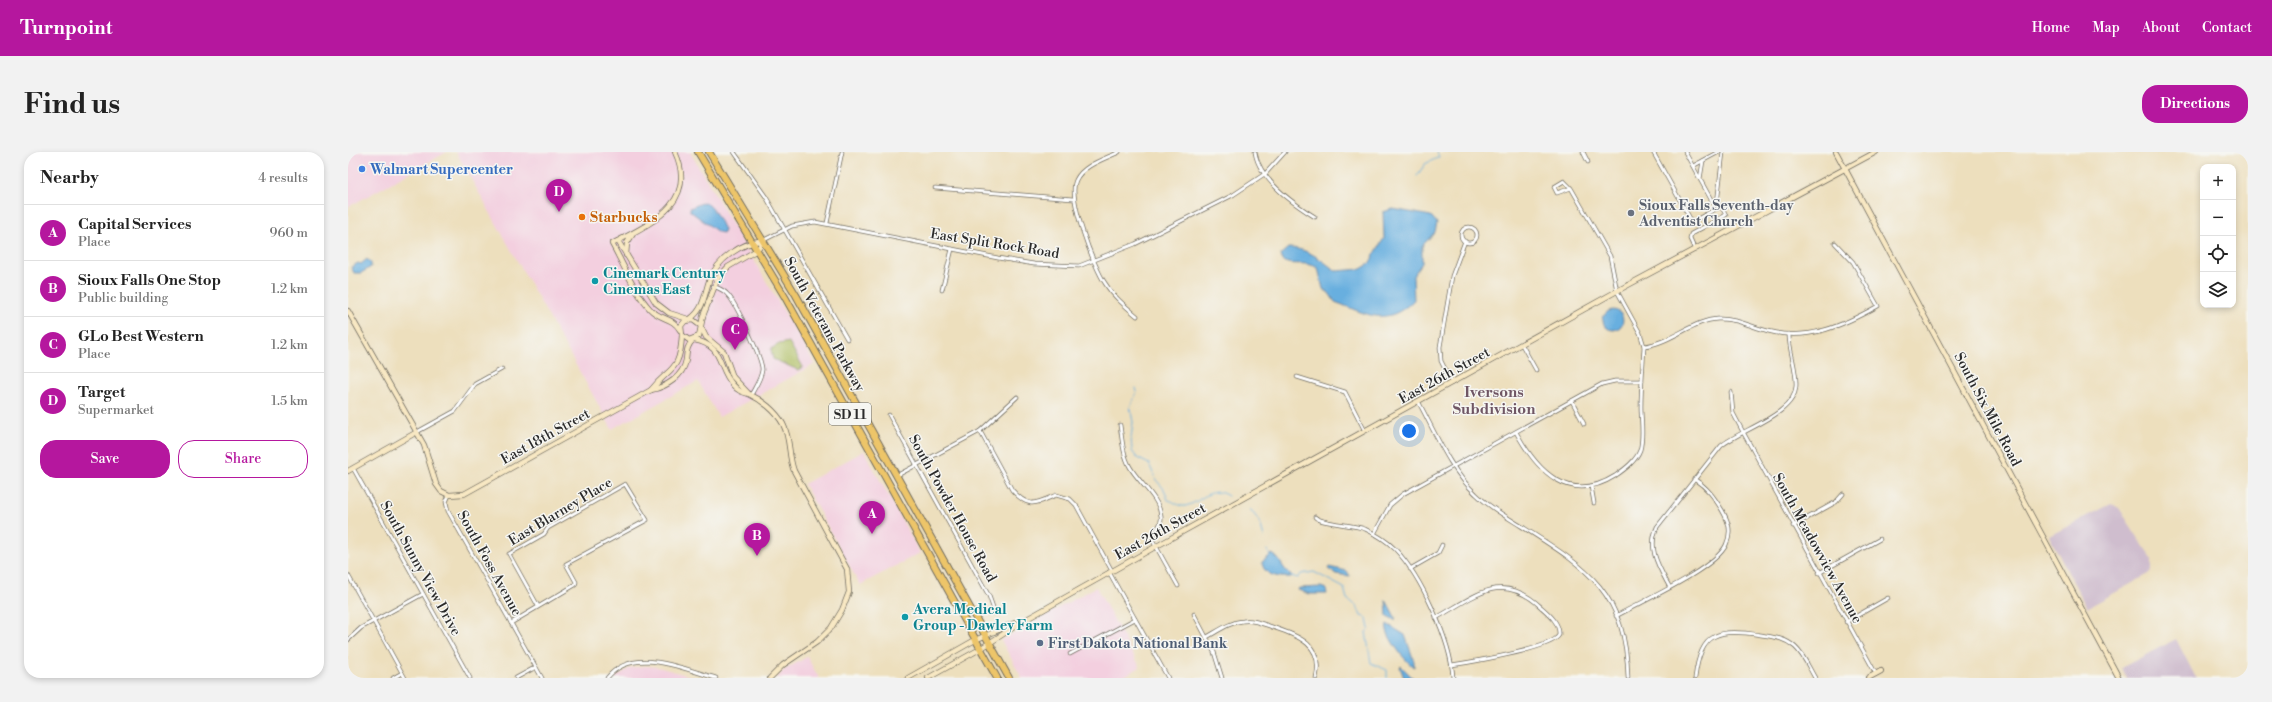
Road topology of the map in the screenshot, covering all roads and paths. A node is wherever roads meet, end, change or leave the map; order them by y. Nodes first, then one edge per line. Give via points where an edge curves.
1 (675, 152) edge
2 (698, 152) edge
3 (709, 152) edge
4 (734, 152) edge
5 (842, 152) edge
6 (1119, 152) edge
7 (1255, 152) edge
8 (1285, 152) edge
9 (1583, 152) edge
10 (1653, 152) edge
11 (1685, 152) edge
12 (1719, 152) edge
13 (1723, 152) edge
14 (1836, 152) edge
15 (1876, 152) edge
16 (1703, 161) junction
17 (1588, 162) dead end
18 (1693, 166) junction
19 (1845, 169) junction
20 (1266, 174) junction
21 (1700, 179) junction
22 (935, 188) dead end
23 (1571, 188) junction
24 (1073, 199) junction
25 (1717, 204) junction
26 (1721, 206) junction
27 (1315, 217) dead end
28 (827, 223) junction
29 (639, 229) junction
30 (785, 229) junction
31 (764, 240) junction
32 (618, 241) junction
33 (752, 242) junction
34 (1466, 242) junction
35 (1835, 243) dead end
36 (952, 249) junction
37 (757, 250) junction
38 (1695, 250) junction
39 (628, 260) junction
40 (1093, 262) junction
41 (714, 286) junction
42 (942, 290) dead end
43 (1617, 291) junction
44 (348, 311) edge
45 (1137, 316) dead end
46 (689, 319) junction
47 (701, 327) junction
48 (680, 330) junction
49 (1789, 334) junction
50 (682, 336) junction
51 (847, 339) dead end
52 (693, 340) junction
53 (1522, 345) junction
54 (1644, 346) junction
55 (502, 369) dead end
56 (1536, 370) dead end
57 (1297, 377) dead end
58 (1642, 381) junction
59 (1452, 383) junction
60 (651, 390) junction
61 (1731, 392) dead end
62 (750, 395) junction
63 (1018, 396) dead end
64 (1418, 401) junction
65 (1572, 401) junction
66 (889, 415) dead end
67 (1584, 424) dead end
68 (1120, 425) dead end
69 (1365, 430) junction
70 (980, 431) junction
71 (416, 432) junction
72 (1516, 432) junction
73 (1742, 432) junction
74 (916, 466) junction
75 (1454, 466) junction
76 (350, 469) edge
77 (896, 476) junction
78 (1694, 479) junction
79 (1591, 486) junction
80 (1843, 494) dead end
81 (449, 495) junction
82 (1594, 503) dead end
83 (1315, 518) dead end
84 (1793, 526) junction
85 (1374, 534) junction
86 (1880, 539) dead end
87 (1442, 545) dead end
88 (1155, 546) junction
89 (1410, 569) junction
90 (1111, 571) junction
91 (1819, 573) junction
92 (348, 576) edge
93 (1178, 586) dead end
94 (1669, 586) junction
95 (423, 594) junction
96 (1888, 598) dead end
97 (538, 606) junction
98 (995, 614) dead end
99 (1194, 614) dead end
100 (1616, 616) junction
101 (1436, 618) junction
102 (1135, 619) junction
103 (1025, 620) junction
104 (373, 621) junction
105 (1846, 622) junction
106 (511, 623) junction
107 (985, 636) junction
108 (1207, 637) junction
109 (348, 640) edge
110 (975, 640) junction
111 (989, 643) junction
112 (980, 649) junction
113 (1070, 654) dead end
114 (1452, 665) junction
115 (536, 667) junction
116 (1881, 671) dead end
117 (402, 673) junction
118 (1876, 674) junction
119 (1167, 677) edge
120 (393, 678) edge
121 (405, 678) edge
122 (470, 678) edge
123 (516, 678) edge
124 (542, 678) edge
125 (606, 678) edge
126 (716, 678) edge
127 (770, 678) edge
128 (908, 678) edge
129 (928, 678) edge
130 (997, 678) edge
131 (1008, 678) edge
132 (1161, 678) edge
133 (1222, 678) edge
134 (1316, 678) edge
135 (1453, 678) edge
136 (1628, 678) edge
137 (1695, 678) edge
138 (1815, 678) edge
139 (1868, 678) edge
140 (2119, 678) edge

1 - 29 street via 681,174 677,195 664,214
2 - 33 highway, South Veterans Parkway / SD 11
3 - 31 highway, South Veterans Parkway / SD 11
4 - 30 street
5 - 28 street
6 - 24 street via 1084,170 1075,181
7 - 20 street via 1256,159
8 - 20 street, East Split Rock Road
9 - 17 street
10 - 26 street via 1692,222
11 - 18 street
12 - 16 street
13 - 25 street
14 - 19 street, South Six Mile Road
15 - 19 street, East 26th Street
16 - 18 street
16 - 21 street
18 - 21 street
19 - 38 street, East 26th Street
19 - 140 street, South Six Mile Road
20 - 27 street via 1288,199
20 - 40 street, East Split Rock Road via 1218,202
21 - 25 street via 1713,203
22 - 24 street
23 - 23 street via 1564,181 1554,187 1557,193
23 - 43 street via 1610,256
24 - 40 street
25 - 26 street
26 - 38 street via 1726,215 1691,234 1690,239
28 - 30 street, East Split Rock Road via 803,223
28 - 36 street, East Split Rock Road
29 - 32 street
29 - 39 street via 627,243
30 - 31 street, East Split Rock Road
30 - 51 street
31 - 33 street
31 - 37 street, East Split Rock Road
31 - 77 highway, South Veterans Parkway / SD 11
32 - 39 street
32 - 48 street via 612,244 646,304 656,314 675,322
33 - 37 highway, South Veterans Parkway / SD 11
33 - 46 street via 726,257 718,265 709,280 701,308
34 - 34 street via 1462,236 1463,231 1467,227 1472,228 1476,231 1476,238
34 - 59 street via 1452,276 1440,347 1441,361
35 - 49 street via 1853,262 1878,306 1836,327 1814,333
36 - 40 street, East Split Rock Road via 1046,265 1073,266
36 - 42 street
37 - 41 street, East 18th Street via 724,270
37 - 110 highway, South Veterans Parkway / SD 11
38 - 43 street, East 26th Street
39 - 46 street via 658,306 673,315
40 - 45 street via 1110,290
41 - 47 street, East 18th Street
41 - 62 street via 730,297 760,360 761,376
43 - 53 street, East 26th Street
43 - 54 street via 1640,333
44 - 71 street, South Foss Avenue
46 - 47 street via 696,321
46 - 48 street via 683,323
47 - 52 street, East 18th Street via 699,336
47 - 62 street via 706,337 724,352 733,377
48 - 50 street, East 18th Street
49 - 54 street via 1778,334 1718,319 1660,343
49 - 73 street via 1790,355 1796,376 1794,397 1779,412
50 - 52 street
50 - 60 street, East 18th Street via 676,365
52 - 60 street, East 18th Street via 687,348 684,365 679,374 666,384
52 - 62 street via 703,342 716,351 730,382 740,392
53 - 56 street
53 - 59 street, East 26th Street
54 - 58 street
55 - 71 street via 475,384 455,410
57 - 69 street via 1344,392
58 - 65 street via 1608,382
58 - 79 street via 1642,442 1639,452 1622,471 1606,481
59 - 64 street, East 26th Street
60 - 81 street, East 18th Street via 464,494
61 - 73 street, South Meadowview Avenue via 1733,412
62 - 127 street via 771,408 783,424 794,471 849,577 848,592 842,610 831,628 817,642 782,665
63 - 70 street
64 - 69 street, East 26th Street
64 - 75 street
65 - 67 street
65 - 72 street
66 - 74 street, South Powder House Road
68 - 88 street via 1124,452 1130,468 1160,510 1161,521 1153,538
69 - 88 street, East 26th Street
70 - 74 street
70 - 90 street via 1012,490 1019,498 1034,504 1056,495 1070,499 1076,505
71 - 76 street
71 - 81 street, South Foss Avenue via 426,450 433,479 439,489
72 - 75 street
72 - 79 street via 1531,458 1550,476 1566,484
73 - 78 street via 1721,446
73 - 84 street, South Meadowview Avenue
74 - 77 street
74 - 98 street, South Powder House Road via 989,596
75 - 85 street via 1396,499
75 - 100 street via 1466,484 1488,504 1592,575 1607,596
76 - 95 street, South Sunny View Drive
77 - 107 highway, South Veterans Parkway / SD 11
78 - 94 street via 1661,520 1655,532 1653,553
78 - 94 street via 1714,495 1730,527 1729,537 1726,546 1713,561
79 - 82 street
80 - 84 street via 1836,502
81 - 106 street, South Foss Avenue via 446,502 448,511
83 - 85 street via 1321,522 1352,525
84 - 91 street, South Meadowview Avenue
85 - 89 street via 1394,548
86 - 91 street
87 - 89 street via 1438,552
88 - 90 street, East 26th Street
88 - 93 street
89 - 101 street
90 - 102 street
90 - 103 street, East 26th Street
91 - 105 street, South Meadowview Avenue
92 - 104 street
94 - 100 street
95 - 104 street
95 - 122 street, South Sunny View Drive
96 - 105 street
97 - 97 street, East Blarney Place via 509,554 544,534 548,528 625,484 647,520 566,564 576,582 575,585
97 - 106 street, East Blarney Place
99 - 108 street
100 - 136 street via 1625,645
101 - 114 street via 1446,639
101 - 114 street via 1482,593 1504,587 1518,591 1535,602 1550,615 1559,628 1560,635 1553,641 1501,656
102 - 113 street
102 - 119 street
103 - 107 street, East 26th Street
103 - 111 street, East 26th Street
104 - 109 street
104 - 117 street
105 - 118 street, South Meadowview Avenue
106 - 115 street, South Foss Avenue
107 - 110 street, East 26th Street
107 - 111 highway, South Veterans Parkway / SD 11
108 - 133 street via 1217,658
108 - 134 street via 1243,620 1258,622 1296,636 1305,641 1314,652 1318,664
110 - 112 highway, South Veterans Parkway / SD 11
110 - 128 street, East 26th Street
111 - 112 street, East 26th Street
111 - 131 highway, South Veterans Parkway / SD 11
112 - 129 street, East 26th Street
112 - 130 highway, South Veterans Parkway / SD 11
114 - 135 street
115 - 123 street
115 - 124 street, South Foss Avenue
116 - 118 street
117 - 120 street
117 - 121 street
118 - 139 street
119 - 132 street
125 - 126 street via 624,665 647,661
137 - 138 street via 1702,648 1715,637 1734,631 1788,642 1799,652

